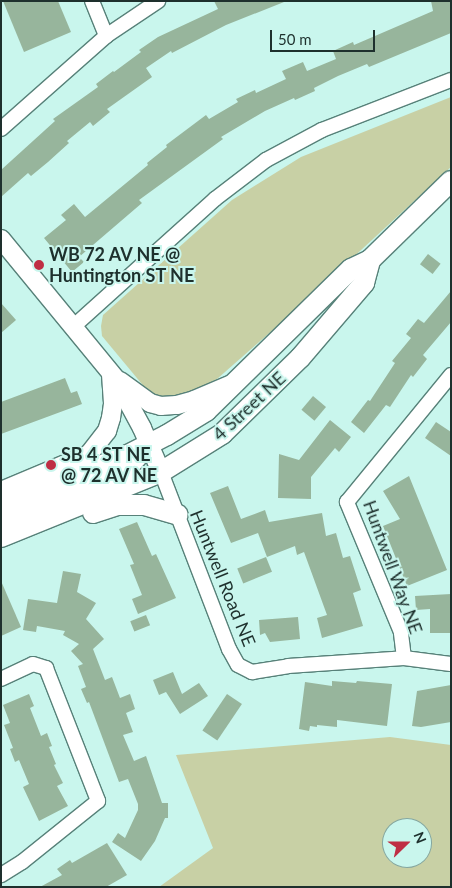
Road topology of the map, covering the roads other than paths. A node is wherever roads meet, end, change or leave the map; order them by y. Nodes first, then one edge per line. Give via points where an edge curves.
1 (92, 1) edge
2 (158, 1) edge
3 (106, 36) junction
4 (451, 80) edge
5 (1, 129) edge
6 (451, 181) edge
7 (1, 239) edge
8 (370, 260) junction
9 (74, 326) junction
10 (451, 375) edge
11 (113, 376) junction
12 (234, 384) junction
13 (439, 389) junction
14 (451, 398) edge
15 (150, 445) junction
16 (161, 472) junction
17 (1, 491) edge
18 (1, 504) edge
19 (178, 515) junction
20 (1, 522) edge
21 (1, 537) edge
22 (1, 544) edge
23 (404, 658) junction
24 (451, 664) edge
25 (1, 679) edge
26 (1, 875) edge

1 - 3 street
2 - 3 street
3 - 5 street
4 - 9 street via 322,130 266,160 215,199
6 - 8 main road, 4 Street NE
7 - 9 street
8 - 12 main road, 4 Street NE via 351,268
8 - 16 main road, 4 Street NE via 364,283 297,361 222,434
9 - 11 street
10 - 13 street, Huntwell Way NE
11 - 12 street via 150,403 161,406 194,400
11 - 15 street
11 - 17 street via 111,418 107,431 89,454
12 - 15 main road, 4 Street NE via 206,411
13 - 14 street
13 - 23 street, Huntwell Way NE via 347,502 401,632
15 - 16 street
15 - 18 main road, 4 Street NE
15 - 20 street via 123,474
16 - 19 street, Huntwell Road NE
16 - 21 main road, 4 Street NE
19 - 22 main road via 144,505 117,505
19 - 23 street, Huntwell Road NE via 238,665 252,672 288,666
23 - 24 street, Huntwell Road NE
25 - 26 street via 33,664 46,668 98,800 22,862

